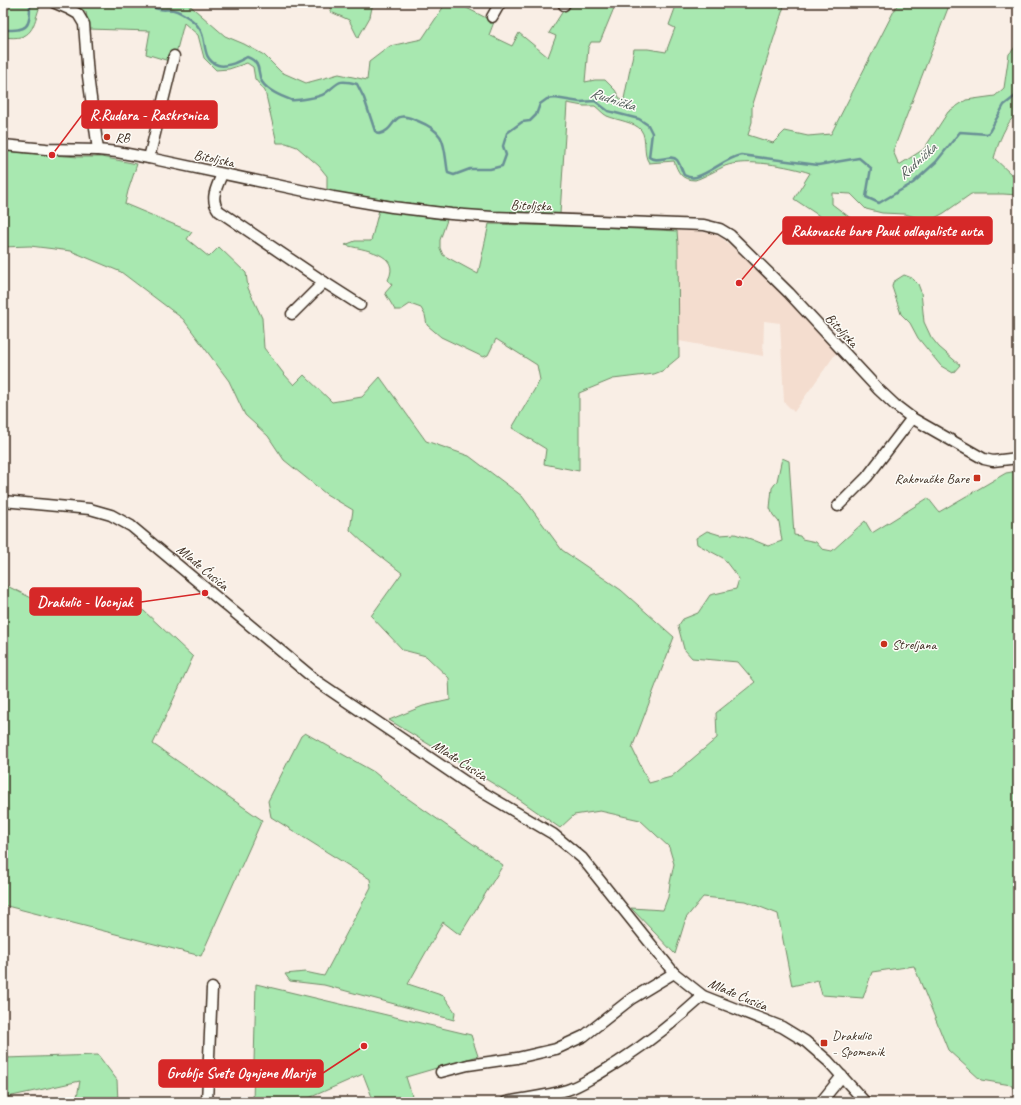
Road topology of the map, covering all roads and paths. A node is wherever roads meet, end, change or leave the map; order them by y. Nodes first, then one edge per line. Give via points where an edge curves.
1 (55, 3) edge
2 (500, 3) edge
3 (492, 17) dead end
4 (174, 56) dead end
5 (3, 145) edge
6 (98, 150) junction
7 (149, 158) junction
8 (222, 174) junction
9 (324, 282) junction
10 (360, 305) dead end
11 (292, 314) dead end
12 (912, 418) junction
13 (1018, 458) edge
14 (3, 501) edge
15 (838, 506) dead end
16 (674, 973) junction
17 (212, 988) dead end
18 (703, 996) junction
19 (441, 1072) dead end
20 (842, 1076) junction
21 (207, 1102) edge
22 (506, 1102) edge
23 (821, 1102) edge
24 (865, 1102) edge

1 - 6 street via 78,14 84,24
2 - 3 street
4 - 7 street
5 - 6 street, Bitoljska via 56,150
6 - 7 street, Bitoljska
7 - 8 street, Bitoljska
8 - 9 street via 213,199 219,211
8 - 12 street, Bitoljska via 333,197 451,214 704,225 720,229 730,235 790,293 894,406
9 - 10 street
9 - 11 street
12 - 13 street, Bitoljska via 976,455 993,461
12 - 15 street via 867,477
14 - 16 street, Mlađe Ćusića via 90,509 111,515 132,526 318,682 470,785 553,834 582,858
16 - 18 street, Mlađe Ćusića
16 - 19 street via 631,999 584,1036 556,1049
17 - 21 street
18 - 20 street, Mlađe Ćusića via 782,1027 805,1041
18 - 22 street via 644,1044 590,1079 568,1090
20 - 23 street
20 - 24 street, Mlađe Ćusića

